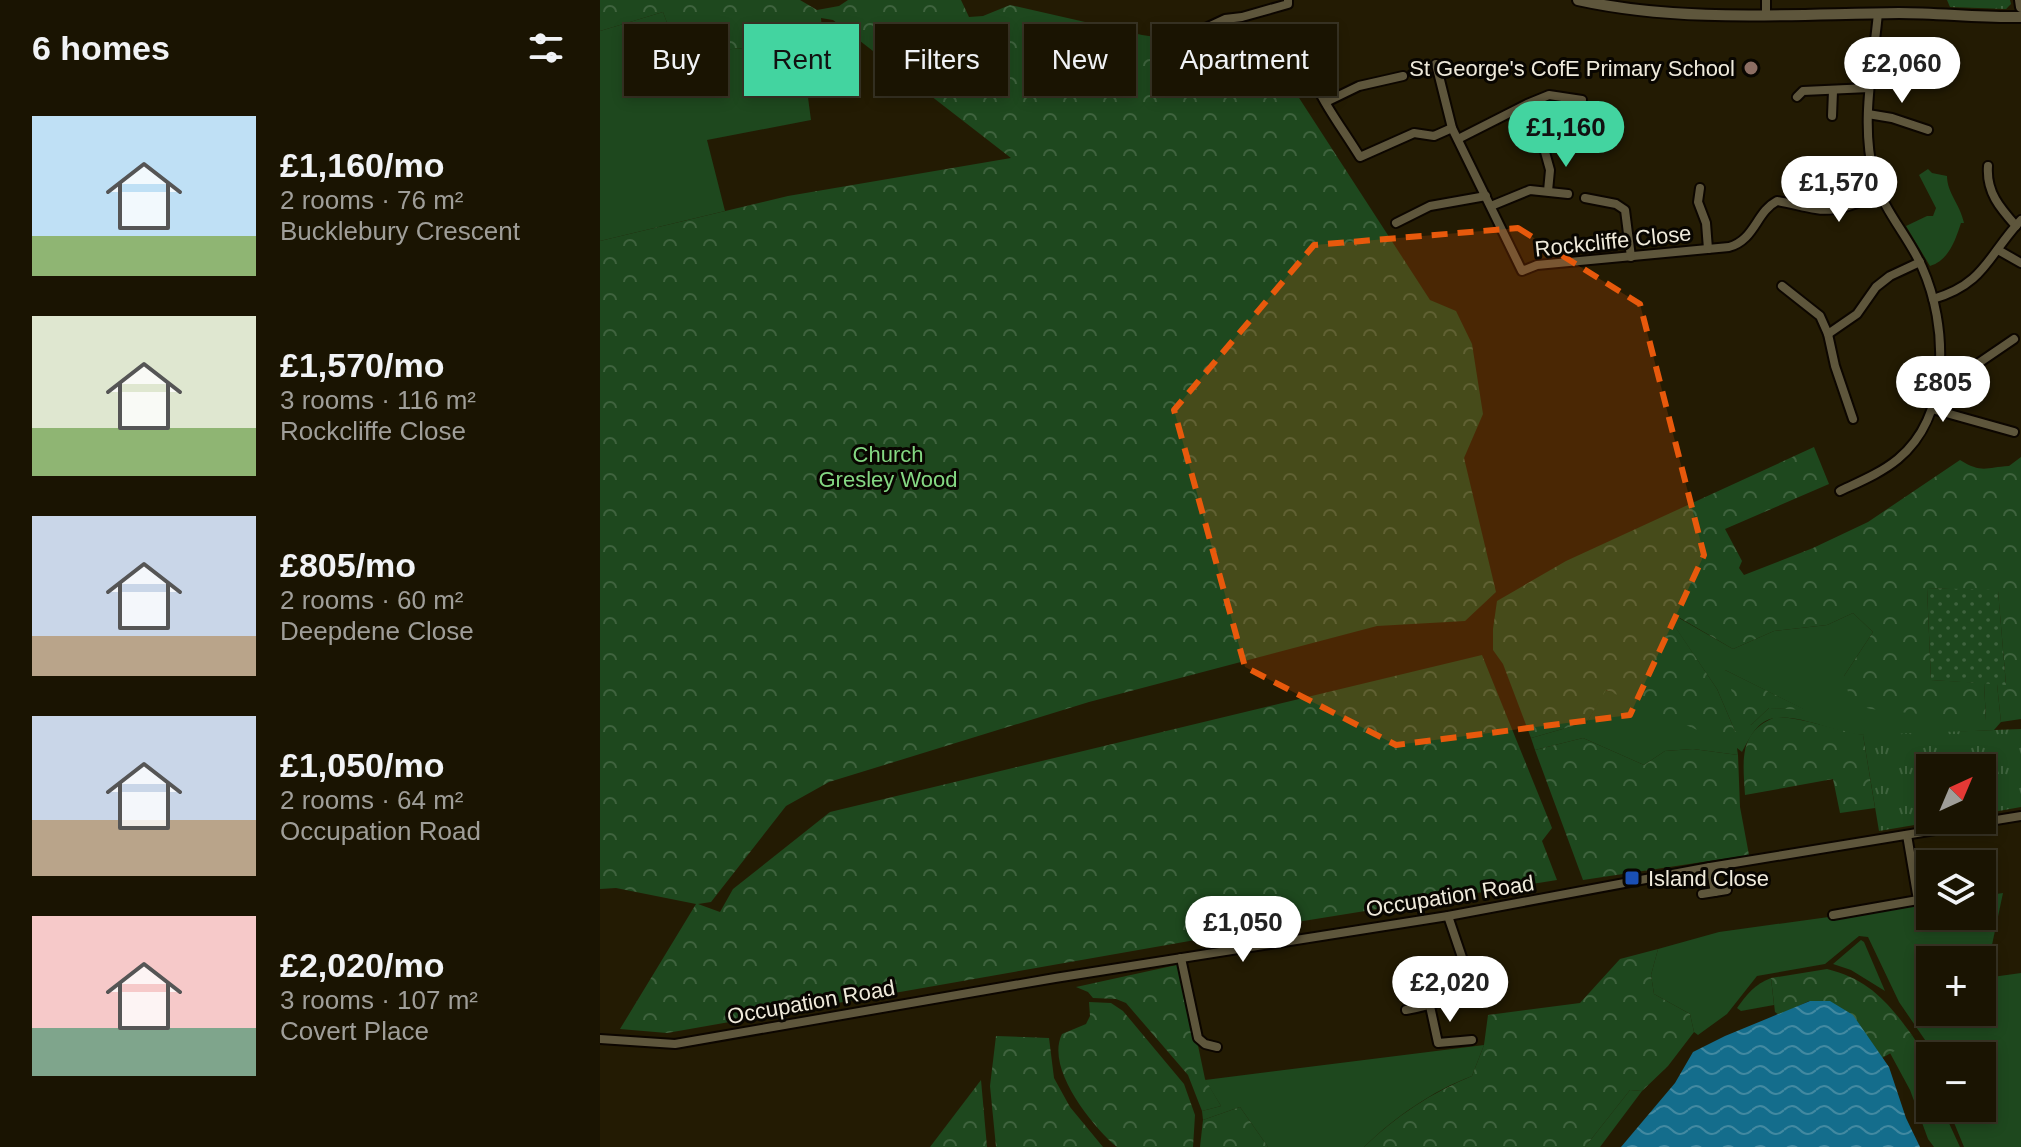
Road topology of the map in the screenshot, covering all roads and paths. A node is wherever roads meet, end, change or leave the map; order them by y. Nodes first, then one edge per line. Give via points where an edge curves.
1 (1288, 0) edge
2 (1578, 0) edge
3 (1766, 0) edge
4 (2020, 0) edge
5 (2021, 7) edge
6 (1878, 13) junction
7 (1766, 14) junction
8 (2021, 17) edge
9 (1214, 24) edge
10 (1436, 64) dead end
11 (1403, 76) dead end
12 (1869, 88) junction
13 (1833, 91) junction
14 (1323, 96) edge
15 (1797, 97) dead end
16 (1582, 100) dead end
17 (1326, 102) junction
18 (1868, 114) junction
19 (1832, 116) dead end
20 (1452, 128) junction
21 (1928, 130) dead end
22 (1458, 139) junction
23 (1545, 152) dead end
24 (1988, 167) dead end
25 (1700, 188) dead end
26 (1548, 191) junction
27 (1568, 194) dead end
28 (1880, 194) junction
29 (1486, 196) junction
30 (1585, 198) dead end
31 (1491, 206) junction
32 (1396, 223) dead end
33 (2018, 223) edge
34 (1708, 249) junction
35 (1998, 250) junction
36 (1631, 257) junction
37 (1920, 262) junction
38 (2021, 263) edge
39 (1782, 286) dead end
40 (1933, 299) junction
41 (1828, 334) junction
42 (2014, 339) dead end
43 (1940, 372) junction
44 (1854, 387) dead end
45 (1843, 391) junction
46 (1932, 409) junction
47 (1853, 419) dead end
48 (2014, 432) dead end
49 (1852, 486) junction
50 (1840, 491) dead end
51 (1857, 497) dead end
52 (2021, 816) edge
53 (1907, 835) junction
54 (1710, 867) junction
55 (1916, 888) edge
56 (1727, 890) dead end
57 (1715, 892) junction
58 (1702, 894) dead end
59 (1916, 900) edge
60 (1833, 915) dead end
61 (1448, 916) junction
62 (1181, 958) junction
63 (1430, 1006) junction
64 (1406, 1010) dead end
65 (600, 1039) edge
66 (1472, 1040) dead end
67 (1217, 1047) dead end

1 - 9 street via 1278,9
2 - 7 street via 1671,13
3 - 7 street
4 - 5 street
6 - 7 street
6 - 8 street
6 - 12 street
10 - 20 street
11 - 17 street via 1359,86
12 - 13 street
12 - 18 street
13 - 15 street via 1803,91
13 - 19 street
14 - 17 street
16 - 22 street via 1549,95
17 - 20 street via 1360,157 1414,133 1434,136
18 - 21 street
18 - 28 street
20 - 22 street
22 - 29 street
23 - 26 street
24 - 33 street via 1992,194
25 - 34 street, Rockcliffe Close
26 - 27 street
26 - 31 street via 1530,190
28 - 34 street, Rockcliffe Close via 1829,210 1777,201 1741,244
28 - 37 street
29 - 31 street
29 - 32 street via 1430,206
30 - 36 street via 1625,210
31 - 36 street, Rockcliffe Close via 1522,271 1537,265
33 - 35 street
34 - 36 street, Rockcliffe Close
35 - 38 street
35 - 40 street via 1974,279
37 - 40 street
37 - 41 street via 1890,276 1857,314
39 - 41 street via 1792,299 1820,316
40 - 43 street
41 - 45 street
42 - 43 street via 1967,371
43 - 46 street
44 - 45 street
45 - 47 street
46 - 48 street via 1988,431
46 - 49 street via 1898,459
49 - 50 street
49 - 51 street
52 - 53 street, Occupation Road
53 - 54 street, Occupation Road
53 - 55 street
54 - 57 street
54 - 61 street, Occupation Road
56 - 57 street
57 - 58 street
59 - 60 street
61 - 62 street, Occupation Road
61 - 63 street via 1469,978 1455,995
62 - 65 street, Occupation Road via 675,1044
62 - 67 street via 1198,1038
63 - 64 street
63 - 66 street via 1438,1043

